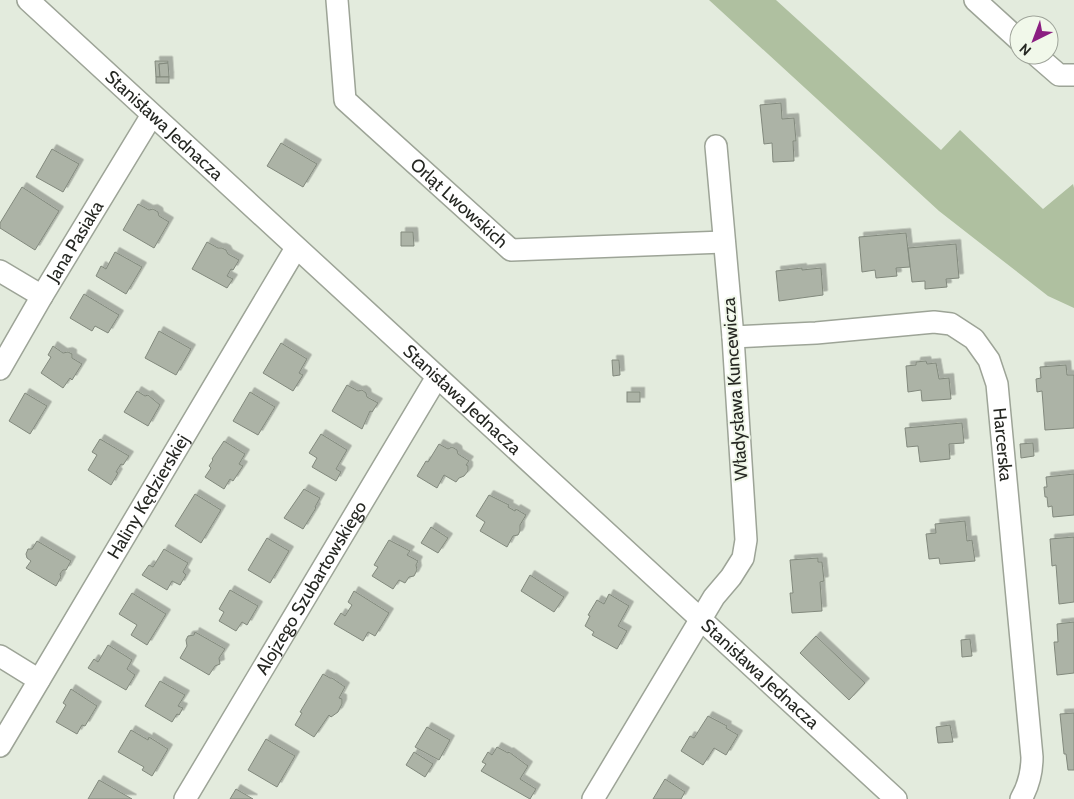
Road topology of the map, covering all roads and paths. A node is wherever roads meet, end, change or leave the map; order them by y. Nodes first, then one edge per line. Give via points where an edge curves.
1 (28, 0) edge
2 (337, 0) edge
3 (975, 0) edge
4 (1009, 31) edge
5 (1048, 65) edge
6 (1074, 76) edge
7 (152, 115) junction
8 (716, 146) dead end
9 (724, 242) junction
10 (296, 248) junction
11 (0, 271) edge
12 (42, 296) junction
13 (733, 337) junction
14 (0, 369) edge
15 (437, 377) junction
16 (701, 619) junction
17 (0, 656) edge
18 (39, 680) junction
19 (0, 746) edge
20 (185, 799) edge
21 (593, 799) edge
22 (896, 799) edge
23 (1021, 799) edge

1 - 7 street, Stanisława Jednacza
2 - 9 street, Orląt Lwowskich via 345,100 510,250
3 - 4 street
5 - 6 street via 1059,75
7 - 10 street, Stanisława Jednacza
7 - 12 street, Jana Pasiaka
8 - 9 street, Władysława Kuncewicza
9 - 13 street, Władysława Kuncewicza
10 - 15 street, Stanisława Jednacza
10 - 18 street, Haliny Kędzierskiej
11 - 12 street
12 - 14 street, Jana Pasiaka
13 - 16 street, Władysława Kuncewicza via 746,540 743,558
13 - 23 street, Harcerska via 934,322 951,324 959,329 974,340 989,360 997,384 1032,757 1029,783
15 - 16 street, Stanisława Jednacza
15 - 20 street, Alojzego Szubartowskiego
16 - 21 street, Władysława Kuncewicza
16 - 22 street, Stanisława Jednacza
17 - 18 street
18 - 19 street, Haliny Kędzierskiej

